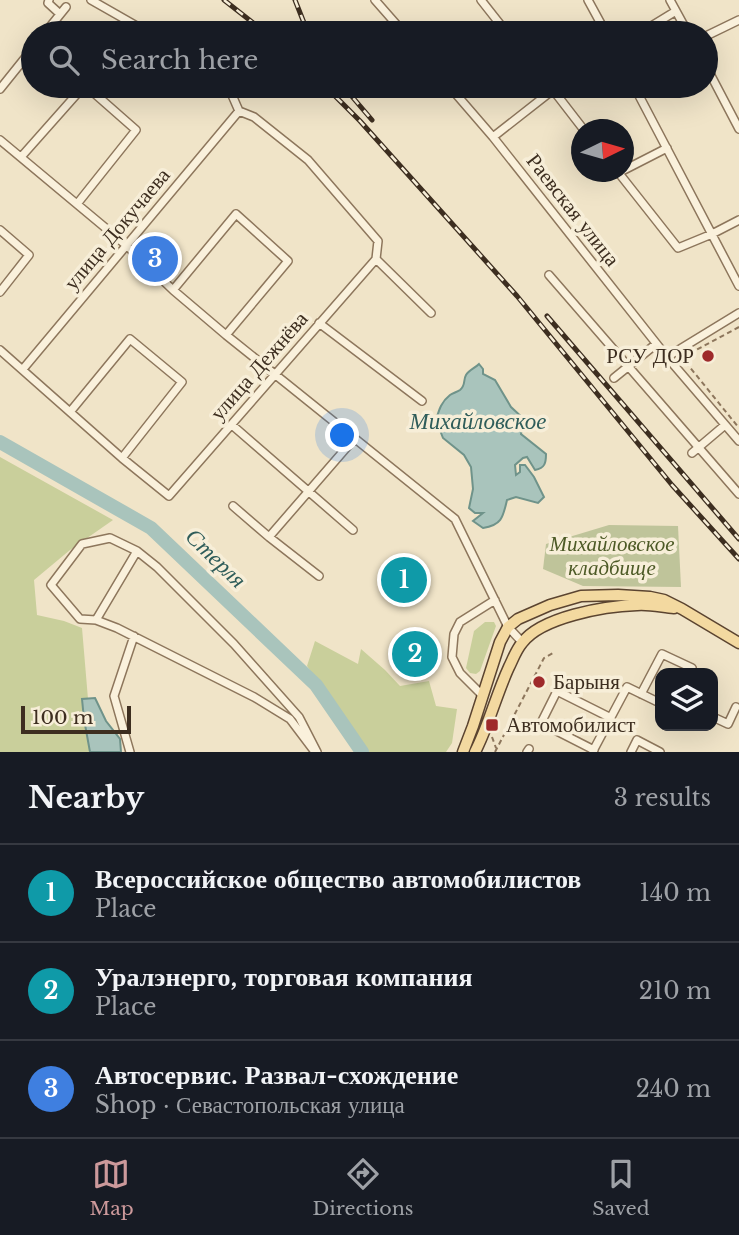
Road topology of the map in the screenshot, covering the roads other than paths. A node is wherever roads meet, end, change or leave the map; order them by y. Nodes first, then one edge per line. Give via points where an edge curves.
1 (50, 0) edge
2 (91, 0) edge
3 (375, 0) edge
4 (481, 0) edge
5 (588, 0) edge
6 (670, 0) edge
7 (66, 7) dead end
8 (676, 11) junction
9 (60, 15) junction
10 (739, 20) edge
11 (55, 21) edge
12 (128, 21) edge
13 (393, 21) edge
14 (498, 21) edge
15 (599, 21) edge
16 (660, 21) edge
17 (681, 21) edge
18 (718, 30) edge
19 (21, 63) edge
20 (0, 89) edge
21 (718, 89) edge
22 (74, 98) edge
23 (99, 98) edge
24 (233, 98) edge
25 (460, 98) edge
26 (540, 98) edge
27 (561, 98) edge
28 (640, 98) edge
29 (239, 111) junction
30 (576, 119) edge
31 (739, 129) edge
32 (493, 136) junction
33 (0, 140) edge
34 (667, 148) junction
35 (21, 157) junction
36 (634, 164) edge
37 (628, 182) edge
38 (77, 204) junction
39 (739, 220) edge
40 (0, 230) edge
41 (712, 234) junction
42 (126, 245) junction
43 (376, 259) junction
44 (549, 275) dead end
45 (739, 286) edge
46 (173, 290) junction
47 (0, 292) edge
48 (431, 313) dead end
49 (739, 313) edge
50 (319, 324) junction
51 (226, 335) junction
52 (656, 344) junction
53 (0, 350) edge
54 (667, 357) junction
55 (629, 367) junction
56 (23, 369) junction
57 (275, 376) junction
58 (614, 378) dead end
59 (422, 401) dead end
60 (70, 412) junction
61 (232, 425) junction
62 (725, 425) junction
63 (354, 439) junction
64 (739, 441) edge
65 (699, 447) junction
66 (692, 453) dead end
67 (122, 458) junction
68 (309, 491) junction
69 (739, 494) edge
70 (233, 506) dead end
71 (353, 530) dead end
72 (269, 537) junction
73 (137, 551) junction
74 (320, 576) dead end
75 (495, 600) junction
76 (682, 609) junction
77 (96, 620) junction
78 (508, 627) junction
79 (134, 636) junction
80 (522, 642) junction
81 (739, 643) edge
82 (692, 668) dead end
83 (641, 694) junction
84 (483, 696) junction
85 (655, 701) edge
86 (736, 707) dead end
87 (611, 718) junction
88 (718, 719) edge
89 (465, 748) edge
90 (477, 750) edge
91 (593, 751) edge
92 (130, 752) edge
93 (316, 752) edge
94 (631, 752) edge
95 (660, 752) edge

1 - 9 street
2 - 12 street
3 - 13 street
4 - 14 street
5 - 15 street
6 - 8 street
7 - 9 street
8 - 16 street
8 - 17 street
9 - 11 street
10 - 18 street
19 - 20 street
21 - 31 street
22 - 35 street
23 - 38 street via 136,130
24 - 29 street
25 - 32 street, Раевская улица
26 - 32 street
27 - 30 street
28 - 34 street
29 - 42 street, улица Докучаева
29 - 43 street via 254,117 308,160 378,241
32 - 52 street, Раевская улица
33 - 35 street
34 - 36 street
34 - 41 street
35 - 38 street
37 - 41 street via 678,248
38 - 42 street
39 - 41 street
40 - 47 street via 29,255
41 - 45 street
42 - 46 street
42 - 56 street, улица Докучаева
43 - 48 street
43 - 50 street, улица Дежнёва
44 - 55 street
46 - 51 street
46 - 51 street via 236,214 288,261
49 - 54 street
50 - 57 street, улица Дежнёва
50 - 59 street
51 - 57 street
52 - 54 street, Раевская улица
52 - 55 street
53 - 56 street
54 - 62 street, Раевская улица
55 - 58 street
55 - 65 street
56 - 60 street
57 - 61 street, улица Дежнёва
57 - 63 street
60 - 67 street
60 - 67 street via 130,340 182,382
61 - 67 street, улица Дежнёва via 169,496
61 - 68 street
62 - 64 street, Раевская улица
62 - 65 street
63 - 68 street
63 - 75 street via 455,519
65 - 66 street
65 - 69 street
68 - 71 street
68 - 72 street
70 - 72 street
72 - 74 street
73 - 77 street
73 - 77 street via 110,538 82,544 51,584 80,619
73 - 93 street via 234,644 299,717
75 - 78 street
75 - 84 street via 460,622 454,634 452,657 460,673
76 - 78 main road via 650,597 581,596 517,619
76 - 80 main road via 638,605 583,612 541,627
76 - 81 main road
77 - 79 street
78 - 80 street
78 - 84 main road
79 - 92 street via 114,696
79 - 93 street via 290,719
80 - 90 main road
82 - 83 street via 662,654
83 - 85 street
83 - 87 street via 628,687
84 - 89 main road
86 - 88 street via 728,724
87 - 91 street
87 - 91 street via 557,691 541,723
89 - 90 street
94 - 95 street via 637,740

